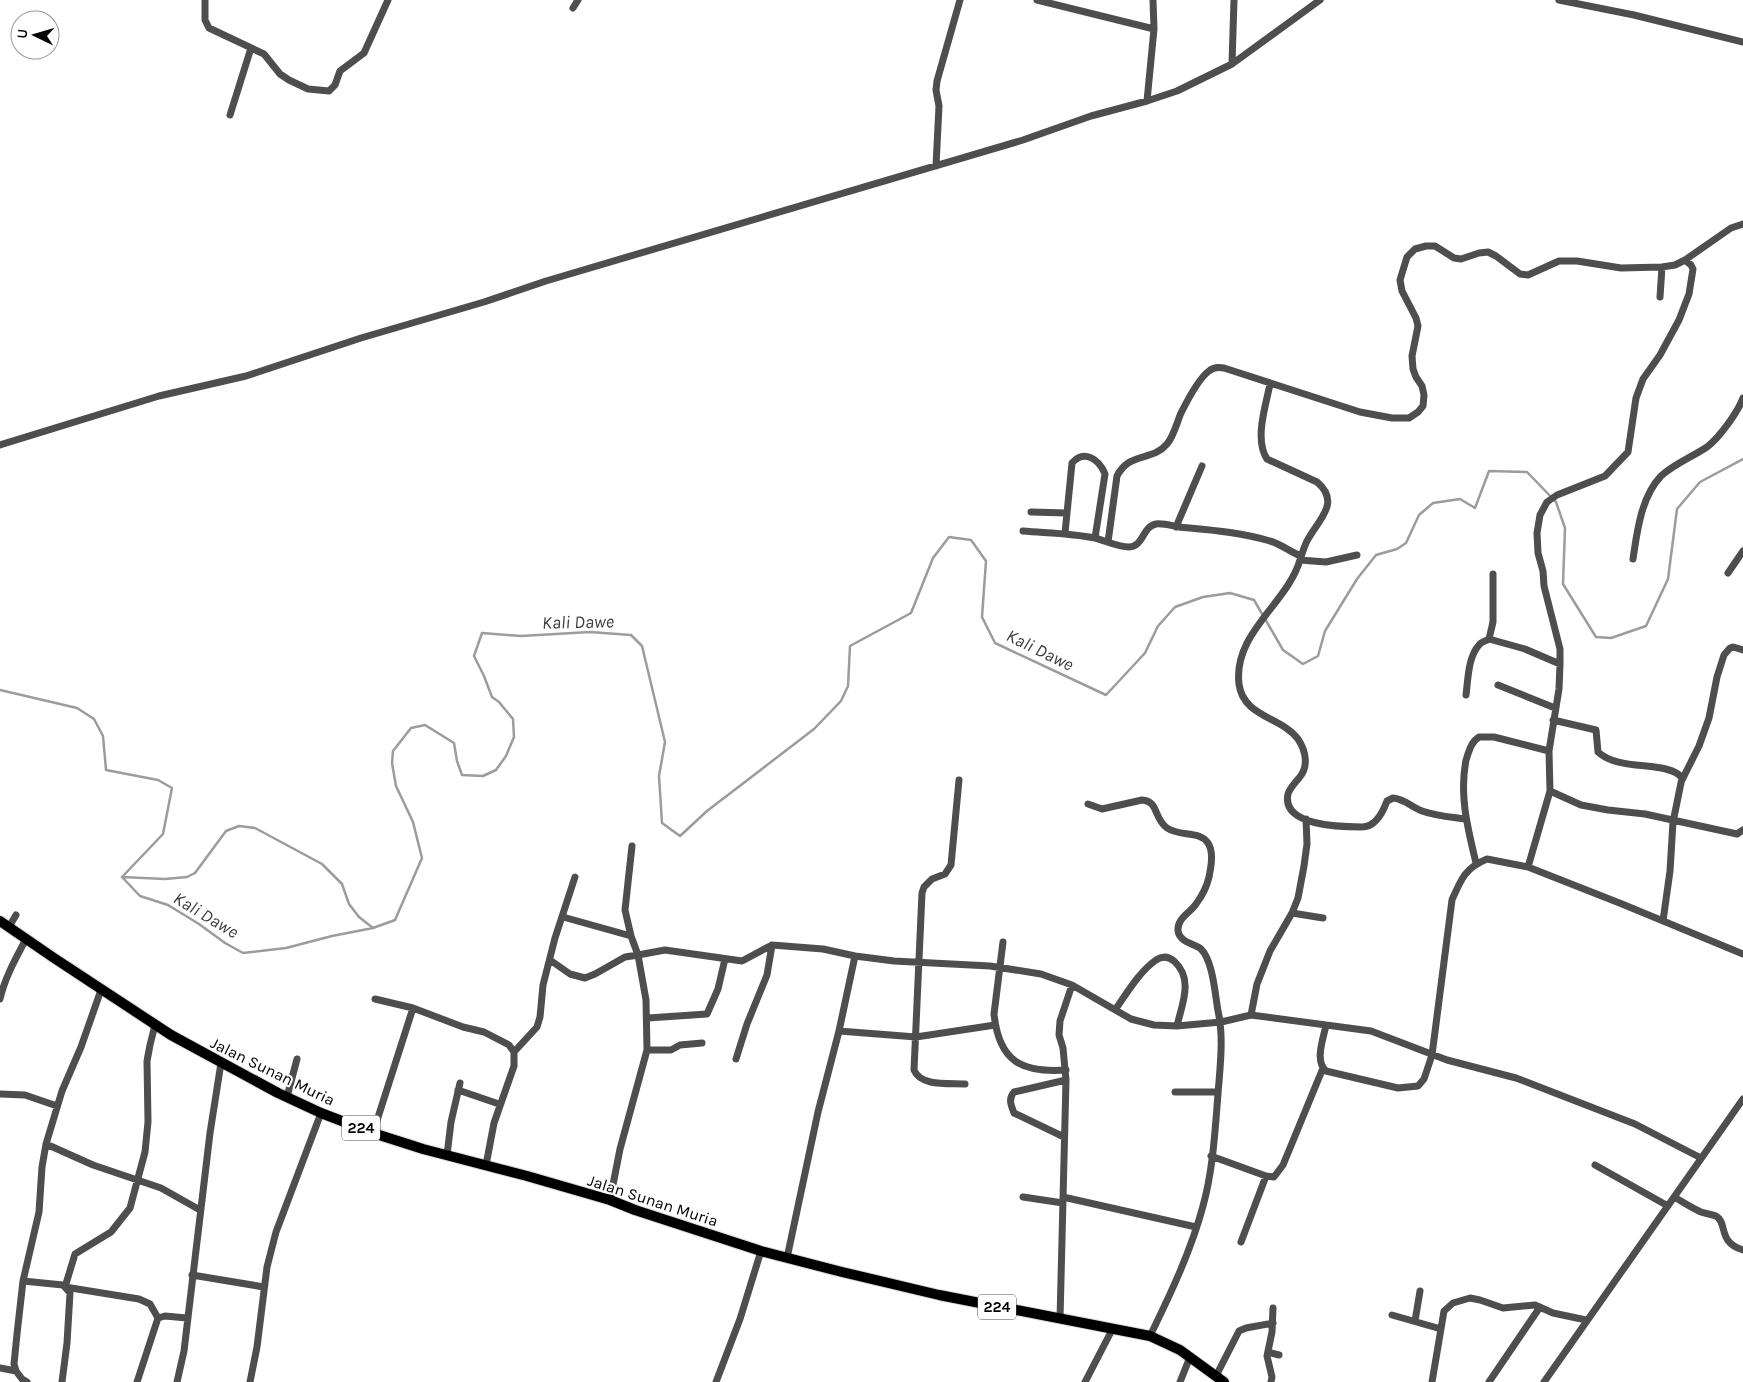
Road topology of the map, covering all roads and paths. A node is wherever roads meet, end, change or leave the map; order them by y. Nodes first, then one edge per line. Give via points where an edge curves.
1 (205, 0) edge
2 (388, 0) edge
3 (578, 0) edge
4 (960, 0) edge
5 (1038, 0) edge
6 (1153, 0) edge
7 (1234, 0) edge
8 (1320, 0) edge
9 (1559, 0) edge
10 (573, 8) dead end
11 (1154, 29) junction
12 (1743, 42) edge
13 (251, 48) junction
14 (1232, 64) junction
15 (1147, 102) junction
16 (230, 116) dead end
17 (936, 166) junction
18 (1743, 224) edge
19 (1685, 260) junction
20 (1662, 267) junction
21 (1660, 297) dead end
22 (1270, 384) junction
23 (1743, 398) edge
24 (0, 445) edge
25 (1202, 466) dead end
26 (1031, 512) dead end
27 (1067, 513) junction
28 (1176, 527) junction
29 (1023, 531) dead end
30 (1064, 533) junction
31 (1095, 538) junction
32 (1108, 542) junction
33 (1743, 551) edge
34 (1357, 555) dead end
35 (1300, 558) junction
36 (1633, 559) dead end
37 (1493, 574) dead end
38 (1728, 574) dead end
39 (1489, 639) junction
40 (1743, 650) edge
41 (1560, 664) junction
42 (1498, 685) dead end
43 (1466, 696) dead end
44 (1555, 708) junction
45 (1553, 720) junction
46 (1549, 751) junction
47 (959, 780) dead end
48 (1682, 780) junction
49 (1550, 792) junction
50 (1088, 804) dead end
51 (1306, 819) junction
52 (1466, 819) junction
53 (1674, 820) junction
54 (1743, 830) edge
55 (632, 846) dead end
56 (1476, 864) junction
57 (1528, 867) junction
58 (575, 877) dead end
59 (1292, 913) junction
60 (16, 915) dead end
61 (563, 916) junction
62 (1323, 918) dead end
63 (1663, 921) junction
64 (4, 924) edge
65 (631, 936) junction
66 (26, 939) junction
67 (1004, 942) dead end
68 (772, 945) junction
69 (1743, 954) edge
70 (638, 955) junction
71 (855, 956) junction
72 (725, 959) junction
73 (550, 960) junction
74 (920, 962) junction
75 (999, 968) junction
76 (1072, 985) junction
77 (102, 990) junction
78 (0, 999) edge
79 (375, 999) dead end
80 (413, 1008) junction
81 (1114, 1010) junction
82 (1251, 1015) junction
83 (648, 1018) junction
84 (1220, 1022) junction
85 (1326, 1024) junction
86 (155, 1025) junction
87 (995, 1025) junction
88 (1177, 1026) junction
89 (839, 1030) junction
90 (916, 1037) junction
91 (702, 1043) dead end
92 (647, 1050) junction
93 (514, 1052) junction
94 (1432, 1055) junction
95 (296, 1059) dead end
96 (736, 1059) dead end
97 (221, 1063) junction
98 (1322, 1068) junction
99 (1066, 1070) junction
100 (1066, 1080) junction
101 (965, 1084) dead end
102 (1175, 1092) dead end
103 (1218, 1092) junction
104 (0, 1094) edge
105 (287, 1097) junction
106 (1743, 1099) edge
107 (500, 1104) junction
108 (57, 1106) junction
109 (321, 1113) junction
110 (373, 1133) junction
111 (1064, 1137) junction
112 (46, 1144) junction
113 (447, 1155) junction
114 (1211, 1156) junction
115 (1701, 1158) junction
116 (486, 1165) junction
117 (1596, 1165) dead end
118 (1266, 1176) junction
119 (138, 1180) junction
120 (1023, 1197) dead end
121 (1674, 1197) junction
122 (610, 1200) junction
123 (1063, 1200) junction
124 (1668, 1206) junction
125 (200, 1210) junction
126 (1196, 1227) junction
127 (1241, 1242) dead end
128 (1743, 1250) edge
129 (761, 1251) junction
130 (787, 1258) junction
131 (192, 1275) junction
132 (23, 1281) junction
133 (65, 1287) junction
134 (264, 1287) junction
135 (1420, 1290) dead end
136 (1540, 1307) junction
137 (1274, 1308) dead end
138 (1392, 1315) dead end
139 (158, 1318) junction
140 (187, 1318) junction
141 (1060, 1319) junction
142 (1586, 1320) junction
143 (1415, 1321) junction
144 (1273, 1323) junction
145 (1113, 1328) junction
146 (1442, 1329) junction
147 (1150, 1336) junction
148 (1268, 1352) junction
149 (1278, 1355) dead end
150 (1190, 1357) junction
151 (0, 1368) edge
152 (16, 1371) junction
153 (1220, 1379) edge
154 (27, 1382) edge
155 (62, 1382) edge
156 (137, 1382) edge
157 (177, 1382) edge
158 (250, 1382) edge
159 (716, 1382) edge
160 (1085, 1382) edge
161 (1180, 1382) edge
162 (1271, 1382) edge
163 (1432, 1382) edge
164 (1488, 1382) edge
165 (1544, 1382) edge

1 - 13 street via 205,20 209,28
2 - 13 street via 364,53 340,71 329,90 308,88 289,80 264,54
3 - 10 street
4 - 17 street via 937,81
5 - 11 street
6 - 11 street
7 - 14 street
8 - 14 street
9 - 12 street
11 - 15 street
13 - 16 street
14 - 15 street via 1178,91
15 - 17 street via 1091,116
17 - 24 street via 546,281 246,376 159,396
18 - 19 street via 1731,228
19 - 20 street
19 - 41 street via 1693,269 1688,294 1679,320 1642,379 1628,452 1605,476 1557,495 1540,515 1538,553 1560,649
20 - 21 street
20 - 22 street via 1621,268 1560,261 1520,274 1488,252 1461,259 1434,246 1415,249 1407,257 1400,280 1418,326 1412,356 1413,369 1424,395 1423,406 1418,412 1409,418 1360,412
22 - 32 street via 1224,368 1209,370 1182,412 1167,444 1121,468 1117,476
22 - 35 street via 1261,434 1264,454 1267,459 1317,482 1328,494 1326,511 1307,540
23 - 36 street via 1708,446 1662,476 1654,486 1637,529
25 - 28 street
26 - 27 street
27 - 30 street
27 - 31 street via 1072,463 1083,456 1094,459 1101,464 1105,474
28 - 32 street via 1153,525 1134,546
28 - 35 street via 1222,531 1272,541
29 - 30 street
30 - 31 street
31 - 32 street
33 - 38 street
34 - 35 street via 1335,561
35 - 51 street via 1292,580 1258,623 1242,656 1239,684 1247,703 1289,730 1304,752 1306,766 1288,794 1289,805 1297,816
37 - 39 street via 1493,622
39 - 41 street via 1525,649
39 - 43 street via 1479,644 1474,653
40 - 48 street via 1733,647 1726,650 1709,718
41 - 44 street
42 - 44 street
44 - 45 street
45 - 46 street
45 - 48 street via 1596,730 1598,752 1611,761 1673,771
46 - 49 street
46 - 52 street via 1494,737 1475,739 1469,750 1463,780
47 - 74 street via 951,865 945,874 932,879 922,893
48 - 53 street
49 - 53 street via 1581,804
49 - 57 street
50 - 84 street via 1102,809 1148,800 1154,805 1159,822 1169,830 1201,836 1209,844 1212,856 1209,878 1195,906 1179,922 1178,931 1181,939 1200,949 1209,962
51 - 52 street via 1317,824 1365,827 1376,820 1393,798 1423,812
51 - 59 street via 1304,866
52 - 56 street
53 - 54 street via 1737,834
53 - 63 street
55 - 65 street via 626,910
56 - 57 street via 1487,859
56 - 94 street via 1469,868 1452,900
57 - 63 street
58 - 61 street
59 - 62 street
59 - 82 street via 1270,951 1257,984
60 - 64 street
61 - 65 street
61 - 73 street
63 - 69 street
64 - 66 main road, Jalan Sunan Muria / 224
65 - 70 street
66 - 77 main road, Jalan Sunan Muria / 224
66 - 78 street
67 - 75 street
68 - 71 street via 823,949
68 - 72 street via 742,960
68 - 96 street via 767,975
70 - 72 street via 666,950
70 - 73 street via 625,957 585,978 570,974
70 - 83 street
71 - 74 street
71 - 89 street
72 - 83 street via 718,989 707,1014
73 - 93 street via 537,1027
74 - 75 street
74 - 90 street
75 - 76 street via 1041,974
75 - 87 street
76 - 81 street
76 - 99 street via 1059,1035
77 - 86 main road, Jalan Sunan Muria / 224
77 - 108 street
79 - 80 street
80 - 93 street via 484,1032 509,1045
80 - 110 street
81 - 88 street via 1154,1026
81 - 88 street via 1143,971 1157,959 1170,958 1186,982
82 - 84 street
82 - 85 street
83 - 92 street
84 - 88 street
84 - 103 street
85 - 94 street via 1371,1031
85 - 98 street via 1320,1059
86 - 97 main road, Jalan Sunan Muria / 224
86 - 119 street via 148,1061 145,1152
87 - 90 street
87 - 99 street via 1007,1054 1014,1062 1036,1070
89 - 90 street
89 - 130 street
90 - 101 street via 916,1075 927,1081
91 - 92 street via 680,1045 671,1050
92 - 122 street via 620,1149
93 - 107 street via 514,1066
94 - 98 street via 1424,1080 1418,1086 1408,1088
94 - 115 street via 1516,1078 1635,1124
95 - 105 street
97 - 105 main road, Jalan Sunan Muria / 224
97 - 125 street
98 - 118 street via 1283,1165 1274,1177
99 - 100 street
100 - 111 street
100 - 111 street via 1014,1092 1010,1096 1014,1113
102 - 103 street
103 - 114 street
104 - 108 street via 25,1095
105 - 109 main road, Jalan Sunan Muria / 224
106 - 115 street
107 - 113 street via 459,1086
107 - 116 street
108 - 112 street
109 - 110 main road, Jalan Sunan Muria / 224
109 - 134 street via 276,1232
110 - 113 main road, Jalan Sunan Muria / 224
111 - 123 street
112 - 119 street
112 - 132 street via 39,1212
113 - 116 main road, Jalan Sunan Muria / 224
114 - 118 street
114 - 126 street via 1203,1206
115 - 121 street
116 - 122 main road, Jalan Sunan Muria / 224
117 - 124 street
118 - 127 street
119 - 125 street via 168,1191
119 - 133 street via 130,1208 111,1232 75,1254
120 - 123 street
121 - 124 street
121 - 128 street via 1703,1213 1716,1216 1721,1220 1727,1242
122 - 129 main road, Jalan Sunan Muria / 224
123 - 126 street
123 - 141 street
124 - 142 street
125 - 131 street
126 - 147 street
129 - 130 main road, 224
129 - 159 street via 740,1320
130 - 141 main road, 224 via 939,1295
131 - 134 street
131 - 140 street
132 - 133 street
132 - 152 street via 14,1364
133 - 139 street via 139,1299 150,1304
133 - 155 street via 70,1299
134 - 158 street
135 - 143 street
136 - 142 street
136 - 146 street via 1503,1308 1466,1298 1444,1311
136 - 164 street
137 - 144 street
138 - 143 street
139 - 140 street
139 - 156 street
140 - 157 street
141 - 145 main road, 224
142 - 165 street
143 - 146 street
144 - 148 street
144 - 153 street via 1239,1331
145 - 147 main road, 224
145 - 160 street
146 - 163 street
147 - 150 main road, 224 via 1163,1340
148 - 149 street
148 - 162 street
150 - 153 main road, 224
150 - 161 street
151 - 152 street
152 - 154 street

